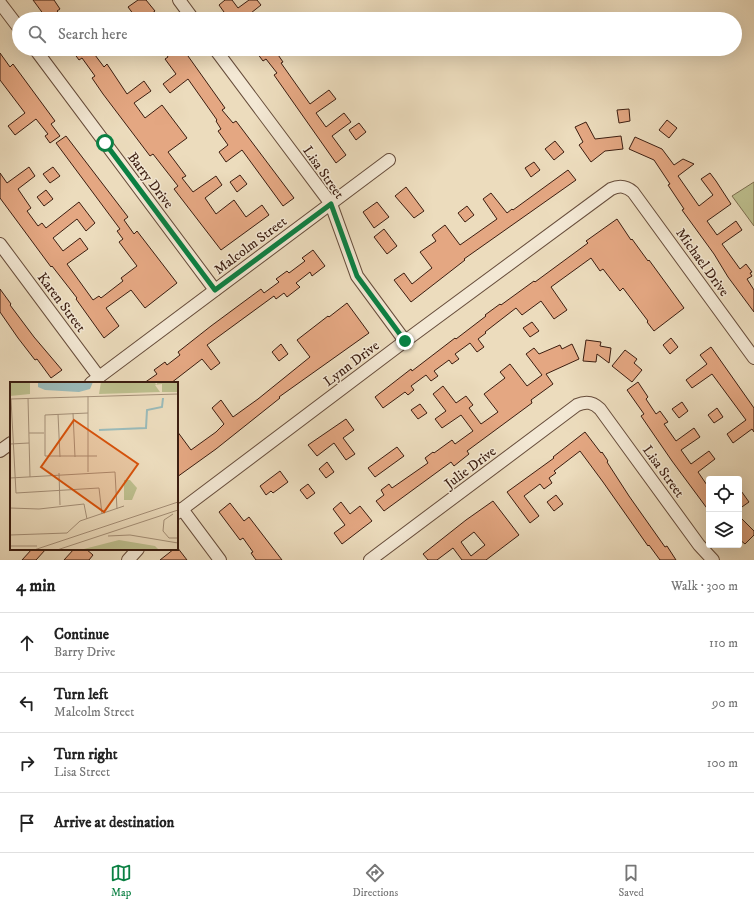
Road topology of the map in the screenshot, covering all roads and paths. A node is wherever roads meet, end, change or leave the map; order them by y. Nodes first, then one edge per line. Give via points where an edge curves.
1 (178, 0) edge
2 (0, 3) edge
3 (187, 12) edge
4 (12, 19) edge
5 (40, 56) edge
6 (220, 56) edge
7 (389, 160) dead end
8 (624, 187) joint
9 (331, 204) junction
10 (0, 244) edge
11 (215, 290) junction
12 (405, 341) junction
13 (754, 358) edge
14 (95, 380) edge
15 (590, 403) joint
16 (10, 444) edge
17 (0, 451) edge
18 (180, 511) edge
19 (137, 550) edge
20 (128, 560) edge
21 (220, 560) edge
22 (370, 560) edge
23 (712, 560) edge

1 - 3 street
2 - 4 street
5 - 11 street, Barry Drive
6 - 9 street, Lisa Street
7 - 9 street, Malcolm Street
8 - 12 street, Lynn Drive via 611,189
8 - 13 street, Michael Drive via 634,192
9 - 11 street, Malcolm Street
9 - 12 street, Lisa Street via 357,276
10 - 14 street, Karen Street
11 - 14 street, Malcolm Street
12 - 18 street, Lynn Drive
15 - 22 street, Julie Drive via 577,406
15 - 23 street, Lisa Street via 597,405
16 - 17 street
18 - 21 street
19 - 20 street

